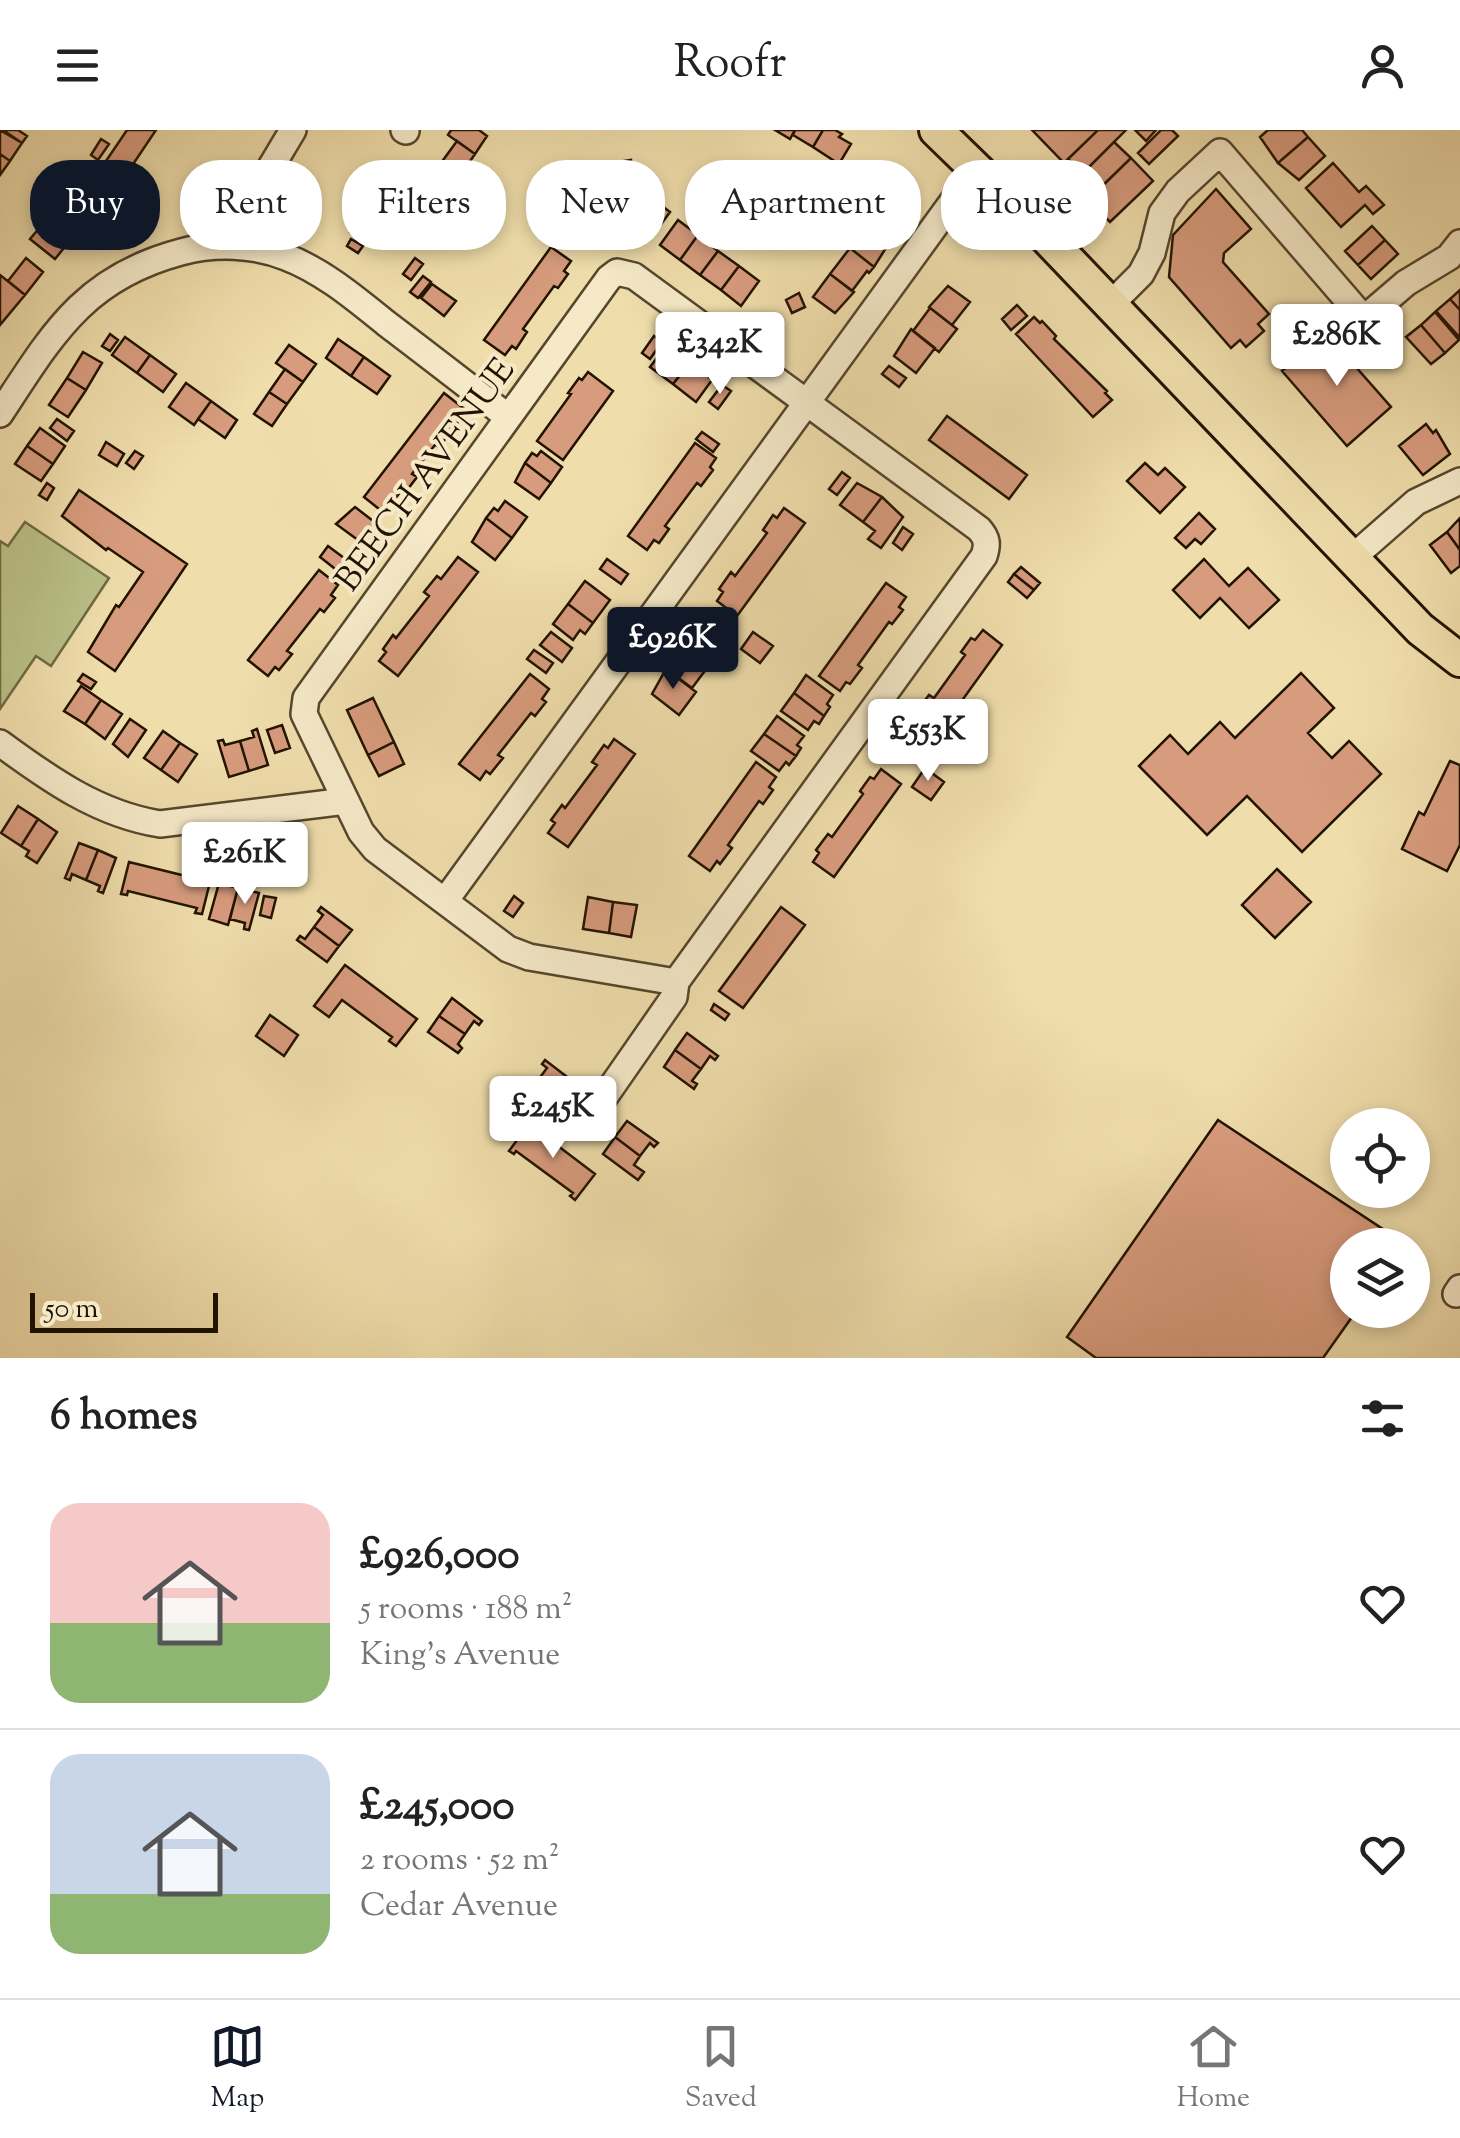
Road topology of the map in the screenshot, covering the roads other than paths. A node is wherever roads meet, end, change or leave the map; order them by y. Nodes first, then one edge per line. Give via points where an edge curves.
1 (294, 130) edge
2 (936, 130) edge
3 (276, 160) edge
4 (968, 160) edge
5 (941, 216) edge
6 (1460, 243) edge
7 (189, 250) edge
8 (257, 250) edge
9 (1058, 250) edge
10 (1112, 304) junction
11 (806, 403) junction
12 (0, 414) edge
13 (508, 416) junction
14 (1460, 481) edge
15 (1352, 558) junction
16 (1460, 660) edge
17 (0, 743) edge
18 (346, 800) junction
19 (445, 901) junction
20 (676, 982) junction
21 (585, 1125) dead end

1 - 3 street
2 - 4 main road
5 - 11 street
6 - 10 street via 1364,320 1220,152 1162,213 1152,253
7 - 12 street via 118,275 86,300 48,341
8 - 13 street via 286,256 336,284
9 - 10 main road
10 - 15 main road
11 - 13 street, BEECH AVENUE via 634,276 617,272
11 - 19 street
11 - 20 street via 980,529 987,546
13 - 18 street, BEECH AVENUE via 306,698 304,714
14 - 15 street via 1416,502
15 - 16 main road
17 - 18 street via 55,784 133,820 160,824
18 - 19 street, BEECH AVENUE via 375,849
19 - 20 street, BEECH AVENUE via 529,958
20 - 21 street via 674,997

